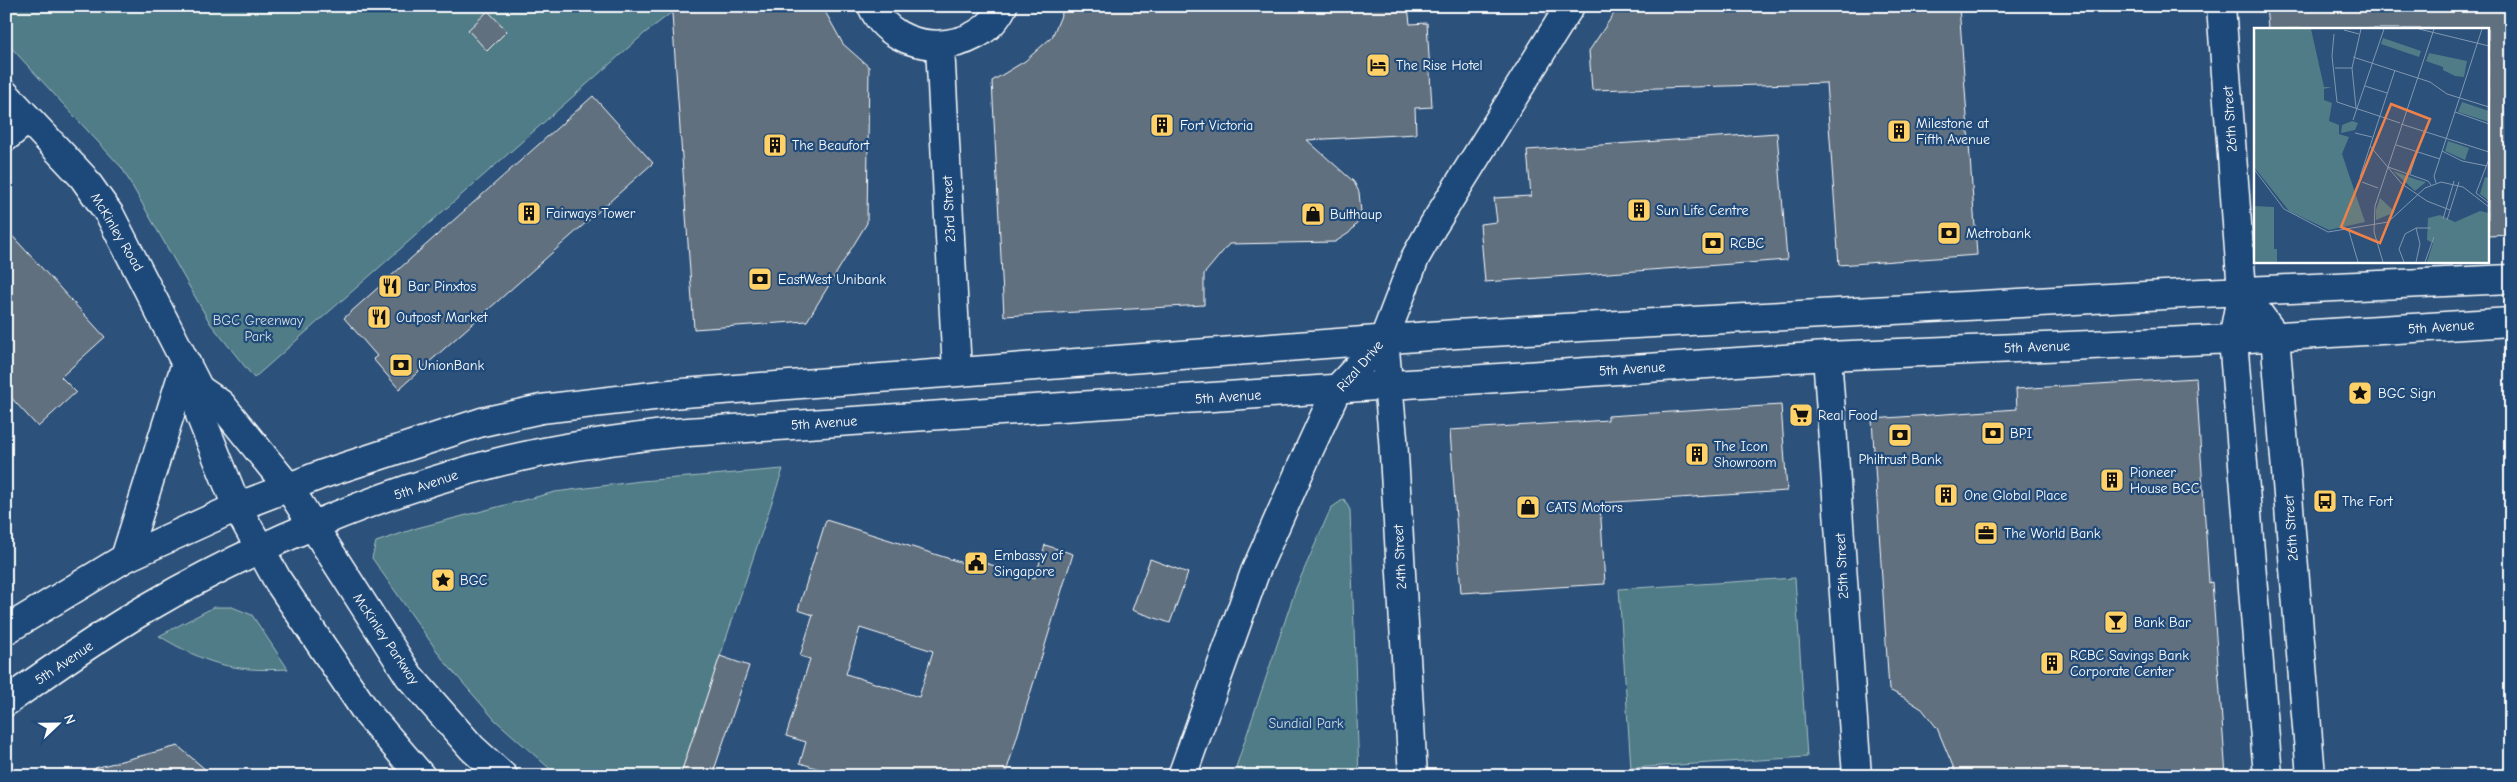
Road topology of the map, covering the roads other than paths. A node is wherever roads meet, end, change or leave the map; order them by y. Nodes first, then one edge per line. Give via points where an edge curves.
1 (872, 6) edge
2 (1003, 6) edge
3 (1570, 6) edge
4 (2221, 6) edge
5 (940, 46) junction
6 (7, 97) edge
7 (28, 119) junction
8 (6, 137) edge
9 (2511, 279) edge
10 (2242, 291) junction
11 (2511, 322) edge
12 (2276, 336) junction
13 (2232, 338) junction
14 (1384, 339) junction
15 (1827, 356) junction
16 (186, 362) junction
17 (957, 371) junction
18 (1389, 385) junction
19 (1337, 389) junction
20 (199, 390) junction
21 (288, 488) junction
22 (237, 507) junction
23 (314, 526) junction
24 (261, 550) junction
25 (125, 558) junction
26 (6, 630) edge
27 (6, 702) edge
28 (421, 776) edge
29 (503, 776) edge
30 (1182, 776) edge
31 (1413, 776) edge
32 (1857, 776) edge
33 (2268, 776) edge
34 (2311, 776) edge

1 - 5 main road via 892,31 915,42
2 - 5 main road via 984,30 963,41
3 - 14 main road, Rizal Drive via 1432,226 1415,258
4 - 10 main road, 26th Street
5 - 17 main road, 23rd Street
6 - 7 main road, McKinley Road
7 - 8 main road
7 - 16 main road, McKinley Road via 83,177 110,215
9 - 10 main road
10 - 12 main road
10 - 13 main road, 26th Street
10 - 14 main road
11 - 12 main road, 5th Avenue
12 - 13 main road, 5th Avenue
12 - 34 main road, 26th Street
13 - 15 main road, 5th Avenue
13 - 33 main road, 26th Street
14 - 17 main road
14 - 18 main road, 24th Street
14 - 19 main road, Rizal Drive
15 - 18 main road, 5th Avenue
15 - 32 main road, 25th Street
16 - 20 main road, McKinley Road
16 - 25 main road
17 - 21 main road via 670,394 541,409 425,439
18 - 19 main road, 5th Avenue
18 - 31 main road, 24th Street
19 - 23 main road, 5th Avenue via 673,433 609,441 494,463 421,485
19 - 30 main road, Rizal Drive via 1255,572
20 - 21 main road via 221,404
20 - 22 main road, McKinley Road via 200,415
21 - 22 main road
21 - 23 main road, McKinley Parkway
22 - 24 main road, McKinley Road
22 - 25 main road
23 - 24 main road, 5th Avenue
23 - 29 main road, McKinley Parkway via 410,676 472,748
24 - 27 main road, 5th Avenue via 146,608
24 - 28 main road via 278,581 367,713
25 - 26 main road

